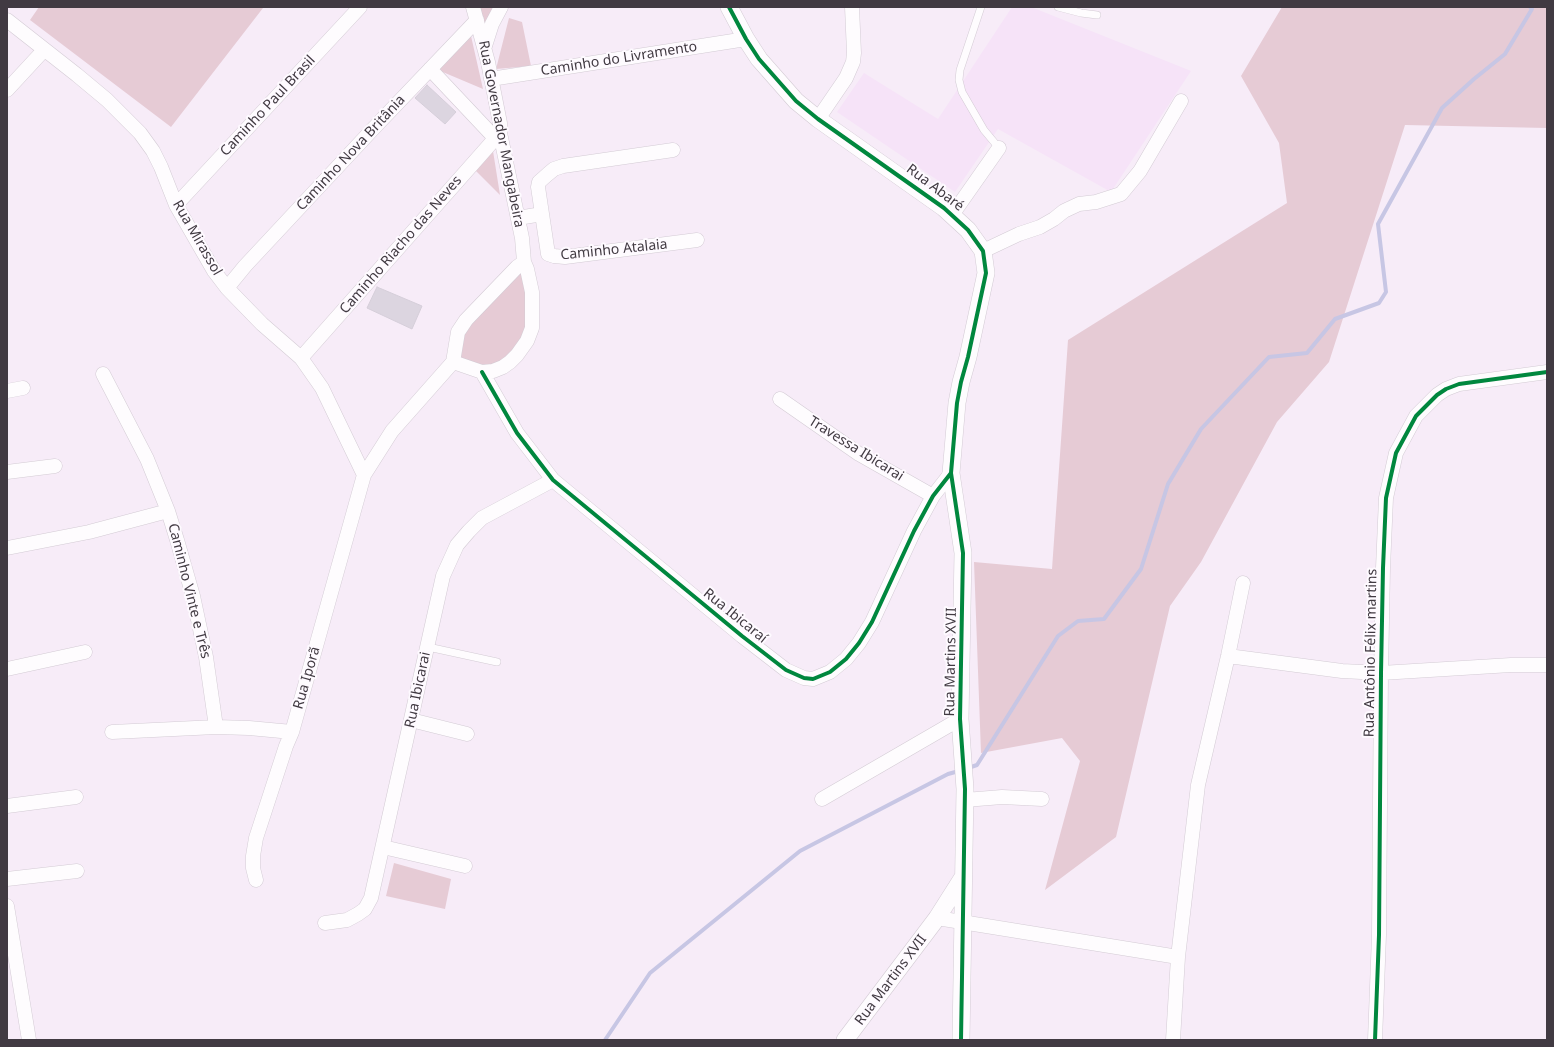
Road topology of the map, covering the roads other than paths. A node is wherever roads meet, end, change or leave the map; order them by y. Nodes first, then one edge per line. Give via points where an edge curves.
1 (360, 7) edge
2 (500, 7) edge
3 (729, 7) edge
4 (852, 7) edge
5 (981, 7) edge
6 (1058, 7) edge
7 (475, 14) edge
8 (1097, 15) dead end
9 (7, 20) edge
10 (746, 39) junction
11 (484, 47) junction
12 (44, 50) junction
13 (430, 69) junction
14 (491, 79) junction
15 (7, 90) edge
16 (1181, 101) dead end
17 (818, 119) junction
18 (498, 136) junction
19 (999, 148) joint
20 (673, 150) dead end
21 (176, 205) junction
22 (542, 214) junction
23 (952, 214) junction
24 (518, 218) junction
25 (697, 240) dead end
26 (983, 251) junction
27 (524, 262) junction
28 (228, 288) junction
29 (301, 358) junction
30 (453, 362) junction
31 (482, 372) junction
32 (1547, 372) edge
33 (103, 374) dead end
34 (23, 388) dead end
35 (7, 391) edge
36 (780, 399) dead end
37 (55, 466) dead end
38 (7, 472) edge
39 (951, 473) junction
40 (364, 475) junction
41 (553, 480) junction
42 (933, 496) junction
43 (168, 511) junction
44 (7, 548) edge
45 (1243, 583) dead end
46 (428, 647) junction
47 (85, 652) dead end
48 (1228, 656) junction
49 (497, 662) dead end
50 (1547, 664) edge
51 (7, 669) edge
52 (1380, 673) junction
53 (960, 719) junction
54 (411, 720) junction
55 (216, 727) junction
56 (112, 732) dead end
57 (292, 732) junction
58 (467, 734) dead end
59 (965, 795) junction
60 (76, 797) dead end
61 (822, 799) dead end
62 (1042, 799) dead end
63 (7, 806) edge
64 (383, 846) junction
65 (466, 866) dead end
66 (77, 871) dead end
67 (963, 876) junction
68 (7, 879) edge
69 (256, 880) dead end
70 (7, 906) edge
71 (937, 918) junction
72 (962, 922) junction
73 (326, 923) dead end
74 (1178, 957) junction
75 (11, 961) edge
76 (25, 1040) edge
77 (846, 1040) edge
78 (961, 1040) edge
79 (1173, 1040) edge
80 (1375, 1040) edge

1 - 21 street, Caminho Paul Brasil
2 - 11 street
3 - 10 street, Rua Abaré
4 - 17 street via 853,62 846,78
5 - 19 lane via 959,80 962,92 984,130
6 - 8 lane via 1081,14
7 - 11 street, Rua Governador Mangabeira
7 - 13 street, Caminho Nova Britânia
9 - 12 street, Rua Mirassol
10 - 14 street, Caminho do Livramento
10 - 17 street, Rua Abaré via 783,87
11 - 14 street, Rua Governador Mangabeira
12 - 15 street
12 - 21 street, Rua Mirassol via 107,100 140,133 154,151
13 - 18 street
13 - 28 street, Caminho Nova Britânia via 245,266
14 - 18 street, Rua Governador Mangabeira
16 - 26 street via 1140,172 1121,194 1079,204 1040,227
17 - 23 street, Rua Abaré
18 - 24 street, Rua Governador Mangabeira
18 - 29 street, Caminho Riacho das Neves
19 - 23 street
20 - 22 street via 577,163 554,169 538,184
21 - 28 street, Rua Mirassol via 214,271
22 - 24 street
22 - 25 street, Caminho Atalaia via 548,254 554,256 565,257
23 - 26 street, Rua Abaré
24 - 27 street, Rua Governador Mangabeira
26 - 39 street, Rua Abaré via 986,273 957,403
27 - 30 street via 517,266 463,324 458,332
27 - 31 street, Rua Governador Mangabeira via 532,299 532,328 529,337 518,355 510,362 493,371
28 - 29 street, Rua Mirassol via 262,324
29 - 40 street, Rua Mirassol via 322,388
30 - 31 street
30 - 40 street via 392,431
31 - 41 street, Rua Ibicaraí via 517,433
32 - 52 street, Rua Antônio Félix martins via 1459,384 1436,394 1416,416 1396,453 1386,498
33 - 43 street, Caminho Vinte e Três via 147,459
34 - 35 street
36 - 42 street, Travessa Ibicarai via 859,454
37 - 38 street
39 - 42 street, Rua Ibicaraí
39 - 53 street, Rua Martins XVII via 963,553
40 - 57 street, Rua Iporã
41 - 42 street, Rua Ibicaraí via 772,661 796,675 813,679 838,666 859,643 872,622
41 - 46 street, Rua Ibicarai via 482,518 457,545 444,576
43 - 44 street via 89,532
43 - 55 street, Caminho Vinte e Três via 193,596 206,657
45 - 48 street
46 - 49 lane
46 - 54 street, Rua Ibicarai
47 - 51 street
48 - 52 street
48 - 74 street via 1198,785
50 - 52 street
52 - 80 street, Rua Antônio Félix martins via 1379,935
53 - 59 street, Rua Martins XVII
53 - 61 street
54 - 58 street
54 - 64 street, Rua Ibicarai
55 - 56 street
55 - 57 street
57 - 69 street, Rua Iporã via 254,846
59 - 62 street
59 - 67 street, Rua Martins XVII
60 - 63 street
64 - 65 street
64 - 73 street, Rua Ibicarai via 371,898 365,909 347,920
66 - 68 street
67 - 71 street, Rua Martins XVII
67 - 72 street
70 - 75 street
71 - 72 street
71 - 77 street, Rua Martins XVII
72 - 74 street
72 - 78 street
74 - 79 street
75 - 76 street

